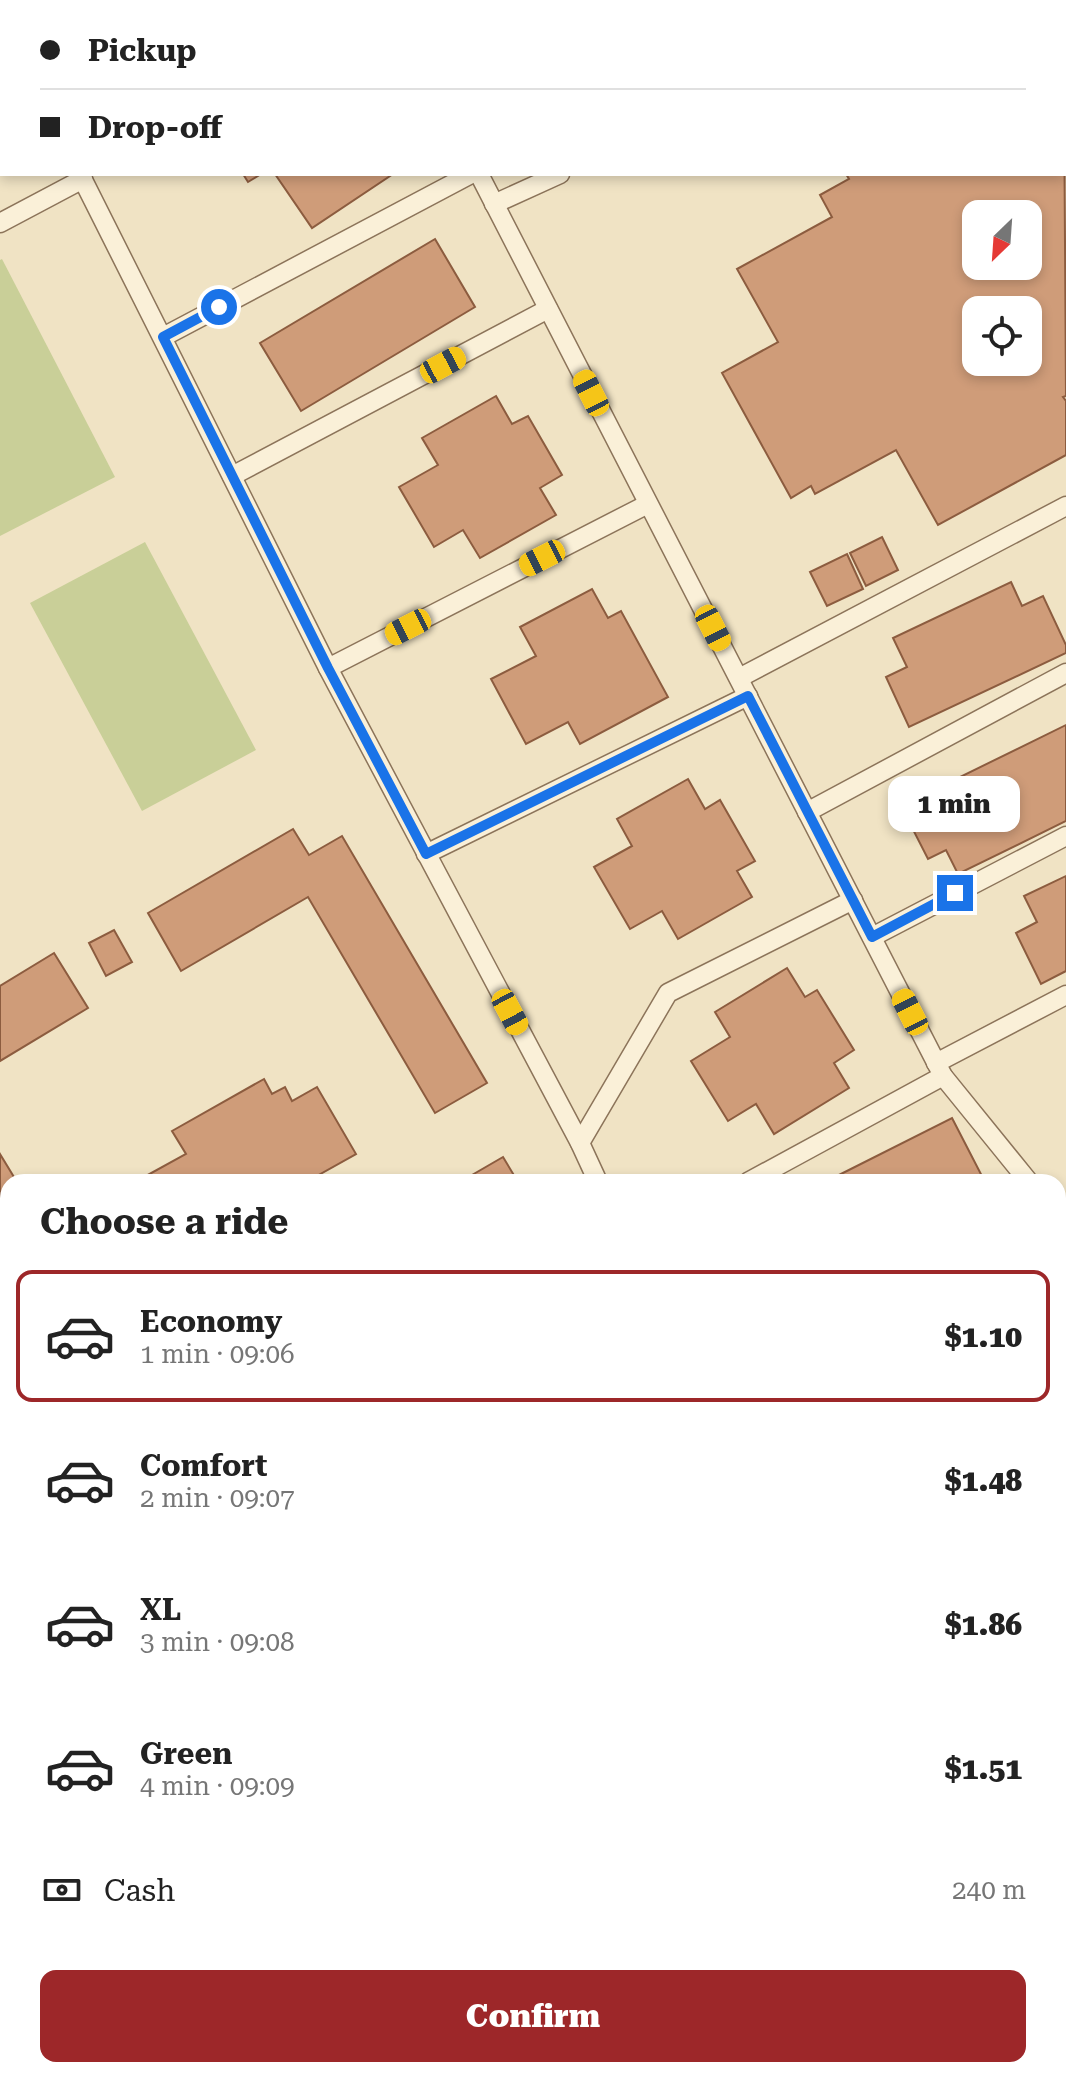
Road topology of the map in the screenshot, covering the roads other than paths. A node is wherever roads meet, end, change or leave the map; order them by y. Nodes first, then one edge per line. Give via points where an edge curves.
1 (467, 176) edge
2 (480, 176) edge
3 (556, 176) edge
4 (82, 177) edge
5 (494, 204) junction
6 (0, 223) edge
7 (548, 309) junction
8 (163, 337) junction
9 (232, 476) junction
10 (648, 504) junction
11 (1066, 506) edge
12 (328, 668) junction
13 (1066, 673) edge
14 (739, 678) junction
15 (748, 696) junction
16 (807, 812) junction
17 (1066, 836) edge
18 (426, 854) junction
19 (853, 900) junction
20 (872, 937) junction
21 (1066, 995) edge
22 (940, 1069) junction
23 (580, 1143) junction
24 (594, 1174) edge
25 (762, 1174) edge
26 (1023, 1174) edge

1 - 8 lane
2 - 5 lane
3 - 5 lane
4 - 6 lane
4 - 8 lane
5 - 7 lane
7 - 9 lane
7 - 10 lane
8 - 9 lane
9 - 12 lane
10 - 12 lane
10 - 14 lane
11 - 14 lane
12 - 18 lane
13 - 16 lane
14 - 15 lane
15 - 16 lane
15 - 18 lane
16 - 19 lane
17 - 20 lane
18 - 23 lane
19 - 20 lane
19 - 23 lane via 668,993
20 - 22 lane
21 - 22 lane
22 - 25 lane
22 - 26 lane
23 - 24 lane

